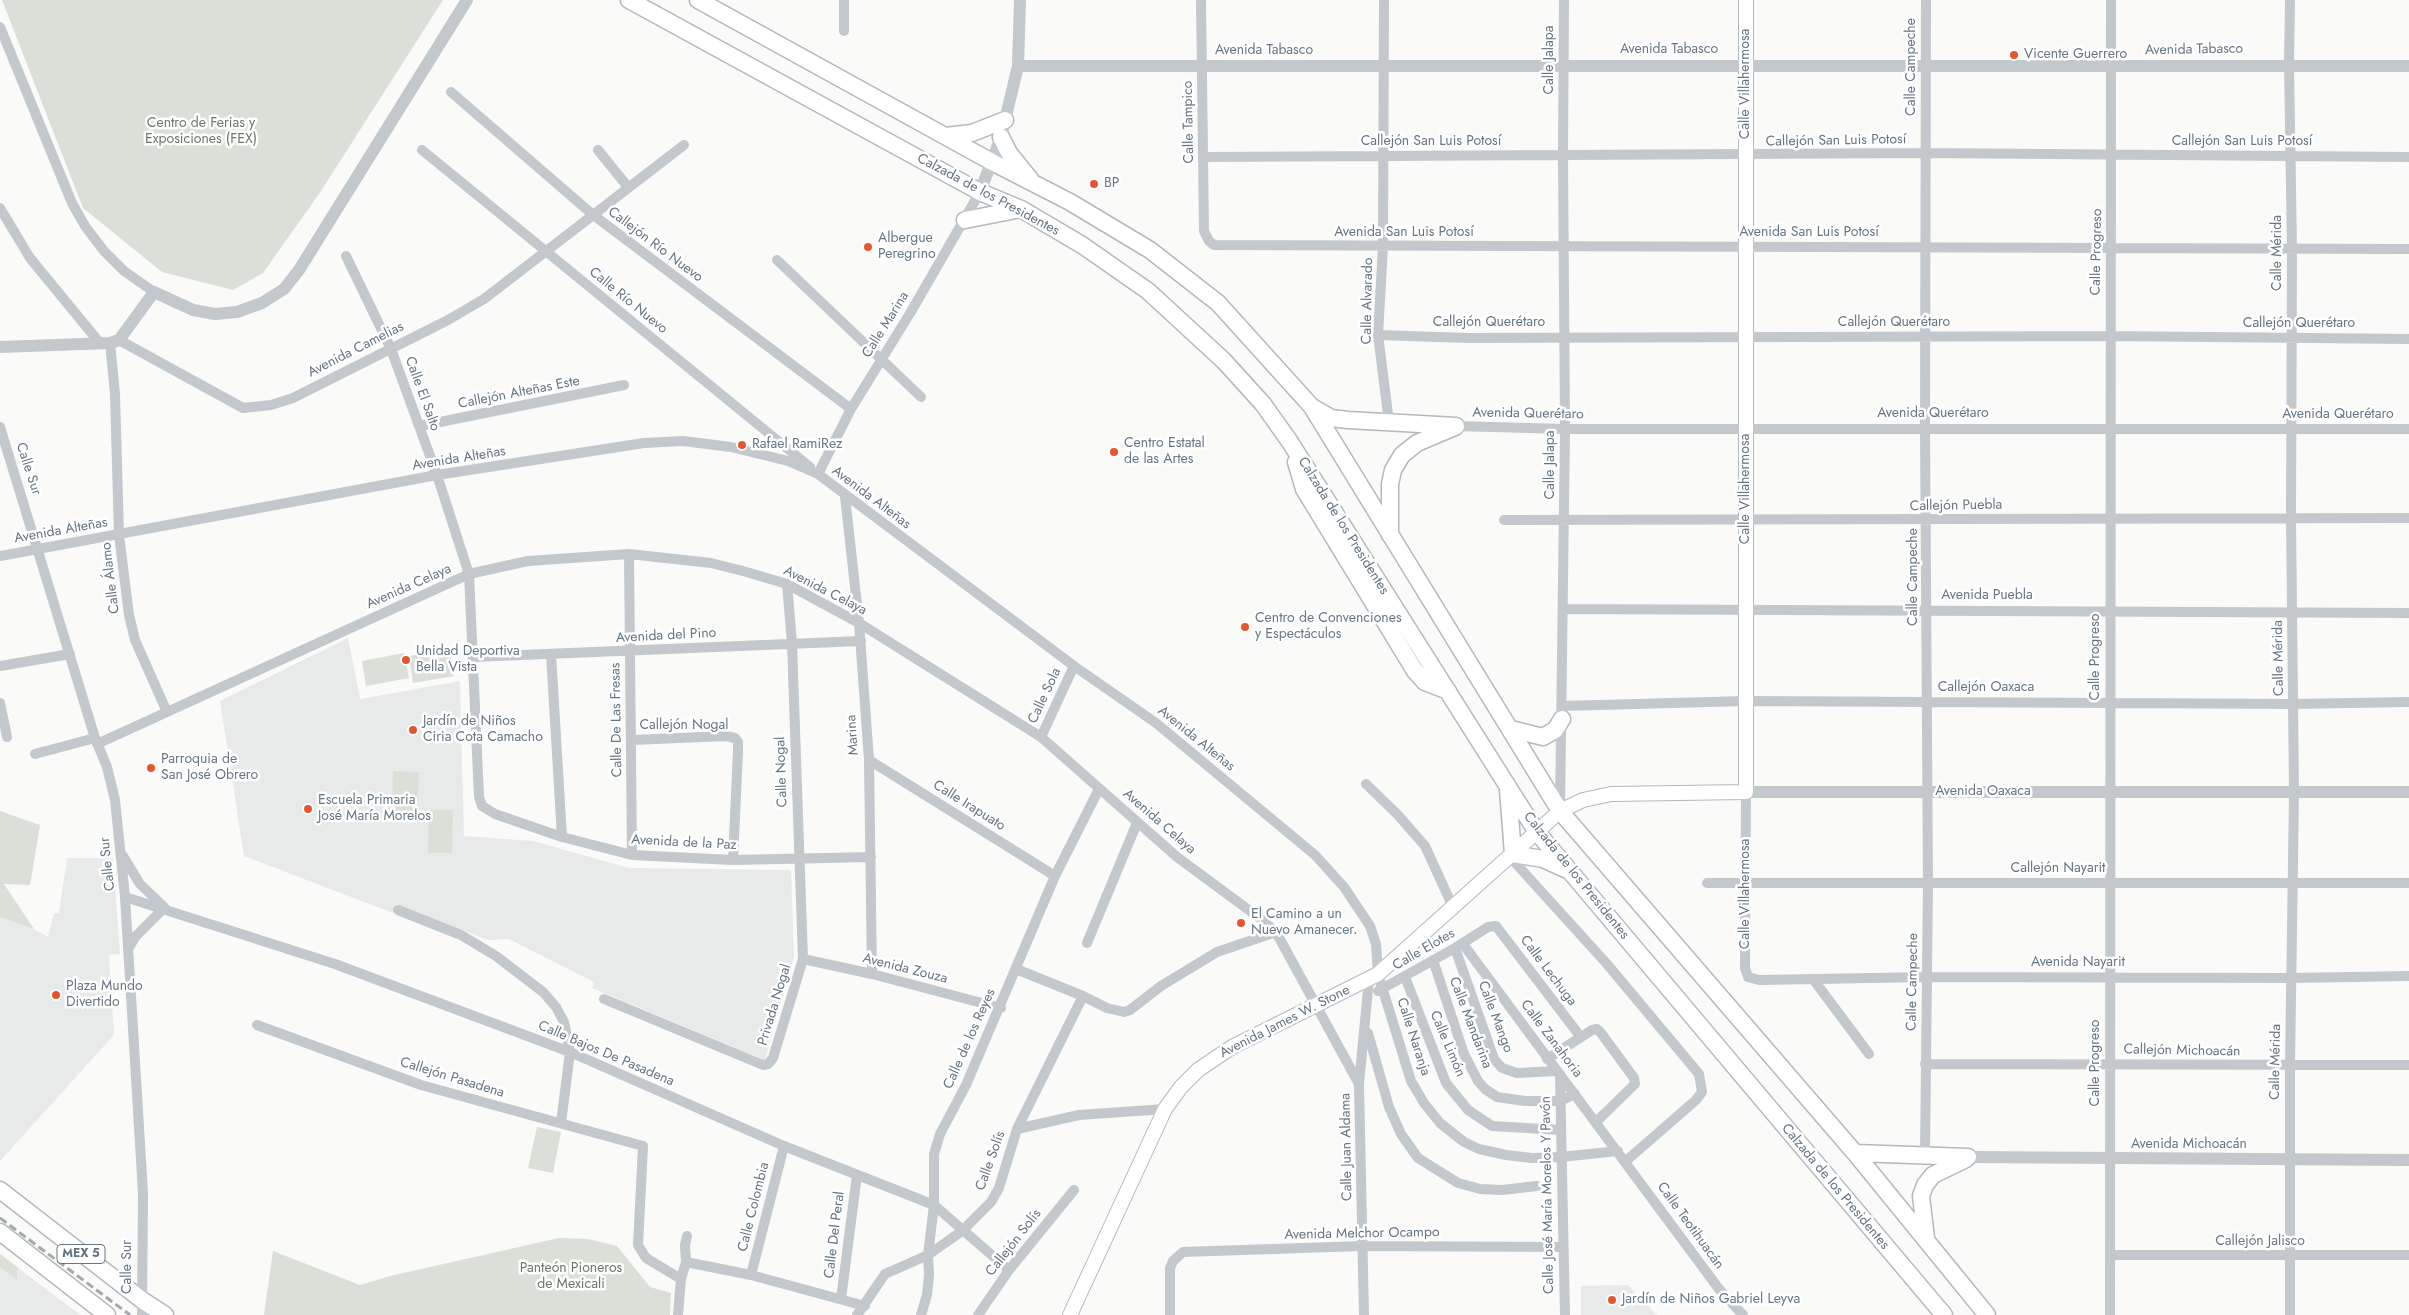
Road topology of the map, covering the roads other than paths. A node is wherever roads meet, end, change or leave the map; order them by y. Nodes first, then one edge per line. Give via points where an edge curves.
1 (467, 0) edge
2 (629, 0) edge
3 (698, 0) edge
4 (844, 0) edge
5 (1020, 0) edge
6 (1201, 0) edge
7 (1384, 0) edge
8 (1564, 0) edge
9 (1746, 0) edge
10 (1926, 0) edge
11 (2111, 0) edge
12 (2290, 0) edge
13 (0, 27) edge
14 (844, 31) dead end
15 (1926, 64) junction
16 (2289, 64) junction
17 (1564, 65) junction
18 (1746, 65) junction
19 (1018, 66) junction
20 (1202, 66) junction
21 (2111, 66) junction
22 (2409, 66) edge
23 (1385, 67) junction
24 (452, 92) dead end
25 (1005, 120) junction
26 (945, 136) junction
27 (1001, 137) junction
28 (684, 145) dead end
29 (422, 150) dead end
30 (598, 150) dead end
31 (1925, 153) junction
32 (2112, 154) junction
33 (1563, 155) junction
34 (1746, 155) junction
35 (1384, 156) junction
36 (2290, 156) junction
37 (1204, 157) junction
38 (2409, 157) edge
39 (992, 162) junction
40 (1033, 183) junction
41 (628, 187) junction
42 (980, 192) junction
43 (0, 208) edge
44 (1021, 209) junction
45 (592, 214) junction
46 (965, 220) junction
47 (1209, 241) joint
48 (1383, 246) junction
49 (1564, 247) junction
50 (1746, 247) junction
51 (2112, 247) junction
52 (1925, 248) junction
53 (2292, 249) junction
54 (2409, 249) edge
55 (545, 251) junction
56 (346, 256) dead end
57 (777, 260) dead end
58 (154, 292) junction
59 (1378, 335) junction
60 (2110, 336) junction
61 (1565, 337) junction
62 (1926, 337) junction
63 (1745, 338) junction
64 (2291, 338) junction
65 (2409, 339) edge
66 (109, 342) junction
67 (0, 347) edge
68 (391, 349) junction
69 (881, 360) junction
70 (624, 386) dead end
71 (921, 397) dead end
72 (1312, 408) junction
73 (851, 409) junction
74 (1389, 422) junction
75 (420, 426) junction
76 (1456, 426) junction
77 (0, 427) edge
78 (1746, 428) junction
79 (1925, 428) junction
80 (2110, 428) junction
81 (1565, 429) junction
82 (2409, 429) edge
83 (2291, 430) junction
84 (818, 474) junction
85 (437, 475) junction
86 (844, 496) junction
87 (2110, 518) junction
88 (2291, 518) junction
89 (2409, 518) edge
90 (1504, 520) dead end
91 (1565, 520) junction
92 (1746, 520) junction
93 (1927, 520) junction
94 (119, 535) junction
95 (1390, 535) junction
96 (39, 549) junction
97 (629, 554) junction
98 (0, 556) edge
99 (469, 574) junction
100 (787, 584) junction
101 (1564, 609) junction
102 (1746, 609) junction
103 (1928, 609) junction
104 (2110, 610) junction
105 (2292, 611) junction
106 (2409, 612) edge
107 (859, 623) junction
108 (861, 641) junction
109 (792, 643) junction
110 (630, 652) junction
111 (70, 654) junction
112 (551, 654) junction
113 (473, 657) junction
114 (0, 666) edge
115 (1074, 666) junction
116 (1746, 701) junction
117 (1928, 701) junction
118 (2110, 702) junction
119 (2409, 702) edge
120 (0, 703) edge
121 (2293, 704) junction
122 (167, 712) junction
123 (1562, 712) junction
124 (1511, 729) junction
125 (7, 737) dead end
126 (1041, 737) junction
127 (632, 740) junction
128 (96, 741) junction
129 (35, 754) dead end
130 (869, 760) junction
131 (1366, 784) dead end
132 (1507, 786) junction
133 (1099, 789) junction
134 (1746, 792) junction
135 (1928, 792) junction
136 (2110, 792) junction
137 (2409, 792) edge
138 (2294, 793) junction
139 (1560, 811) junction
140 (1137, 823) junction
141 (1536, 831) junction
142 (562, 837) junction
143 (121, 853) junction
144 (632, 855) junction
145 (1512, 856) junction
146 (871, 857) junction
147 (799, 858) junction
148 (733, 860) junction
149 (1569, 872) junction
150 (1055, 876) junction
151 (1746, 883) junction
152 (1928, 883) junction
153 (2110, 883) junction
154 (2409, 883) edge
155 (1707, 884) dead end
156 (2293, 885) junction
157 (125, 897) junction
158 (1452, 905) junction
159 (166, 910) junction
160 (398, 910) dead end
161 (1491, 926) joint
162 (1276, 932) junction
163 (1087, 944) dead end
164 (1459, 946) junction
165 (128, 950) junction
166 (803, 959) junction
167 (1433, 960) junction
168 (1016, 969) junction
169 (872, 974) junction
170 (2109, 976) junction
171 (2409, 976) edge
172 (1374, 977) junction
173 (1405, 977) junction
174 (1748, 977) joint
175 (1928, 977) junction
176 (2291, 978) junction
177 (1813, 979) junction
178 (1383, 989) junction
179 (1368, 994) junction
180 (1083, 996) junction
181 (604, 999) dead end
182 (1315, 1004) junction
183 (1001, 1008) junction
184 (257, 1025) dead end
185 (1366, 1027) junction
186 (1580, 1036) junction
187 (570, 1052) junction
188 (1869, 1054) dead end
189 (1547, 1059) junction
190 (1925, 1064) junction
191 (2110, 1064) junction
192 (2409, 1065) edge
193 (2290, 1066) junction
194 (1559, 1073) junction
195 (1359, 1084) junction
196 (1575, 1094) junction
197 (1560, 1101) junction
198 (1165, 1109) junction
199 (1596, 1122) junction
200 (561, 1124) junction
201 (1017, 1128) junction
202 (1560, 1130) junction
203 (784, 1146) junction
204 (1618, 1151) junction
205 (1856, 1153) junction
206 (1925, 1155) junction
207 (1561, 1157) junction
208 (1968, 1157) junction
209 (2110, 1160) junction
210 (2289, 1160) junction
211 (2409, 1160) edge
212 (1626, 1161) junction
213 (857, 1175) junction
214 (1537, 1186) dead end
215 (0, 1190) edge
216 (1074, 1190) dead end
217 (934, 1206) junction
218 (962, 1231) junction
219 (0, 1232) edge
220 (687, 1236) dead end
221 (1926, 1238) junction
222 (1362, 1246) junction
223 (1563, 1247) junction
224 (928, 1255) junction
225 (2110, 1255) junction
226 (2409, 1255) edge
227 (2290, 1256) junction
228 (686, 1262) junction
229 (1009, 1270) junction
230 (751, 1275) junction
231 (681, 1279) junction
232 (841, 1299) junction
233 (865, 1306) junction
234 (142, 1308) edge
235 (107, 1315) edge
236 (165, 1315) edge
237 (678, 1315) edge
238 (857, 1315) edge
239 (921, 1315) edge
240 (978, 1315) edge
241 (1070, 1315) edge
242 (1170, 1315) edge
243 (1364, 1315) edge
244 (1564, 1315) edge
245 (1743, 1315) edge
246 (1944, 1315) edge
247 (1987, 1315) edge
248 (2110, 1315) edge
249 (2290, 1315) edge

1 - 58 street via 284,289 262,303 237,312 215,314 193,310
2 - 42 main road, Calzada de los Presidentes
3 - 26 main road, Calzada de los Presidentes
4 - 14 street
5 - 19 street
6 - 20 street, Calle Tampico
7 - 23 street, Calle Alvarado
8 - 17 street, Calle Jalapa
9 - 18 main road, Calle Villahermosa
10 - 15 street, Calle Campeche
11 - 21 street, Calle Progreso
12 - 16 street, Calle Mérida
13 - 58 street via 72,203 85,226 124,271
15 - 18 street, Avenida Tabasco
15 - 21 street, Avenida Tabasco
15 - 31 street, Calle Campeche
16 - 21 street, Avenida Tabasco
16 - 22 street, Avenida Tabasco
16 - 36 street, Calle Mérida
17 - 18 street, Avenida Tabasco
17 - 23 street, Avenida Tabasco
17 - 33 street, Calle Jalapa
18 - 34 main road, Calle Villahermosa
19 - 20 street, Avenida Tabasco
19 - 25 street
20 - 23 street, Avenida Tabasco
20 - 37 street, Calle Tampico
21 - 32 street, Calle Progreso
23 - 35 street, Calle Alvarado
24 - 45 street, Callejón Río Nuevo
25 - 26 main road via 972,133
25 - 27 street
26 - 39 main road, Calzada de los Presidentes
27 - 39 street
27 - 40 main road via 1009,153
28 - 41 street, Avenida Camelias
29 - 55 street, Calle Río Nuevo
30 - 41 street
31 - 32 street, Callejón San Luis Potosí
31 - 34 street, Callejón San Luis Potosí
31 - 52 street, Calle Campeche
32 - 36 street, Callejón San Luis Potosí
32 - 51 street, Calle Progreso
33 - 34 street, Callejón San Luis Potosí
33 - 35 street, Callejón San Luis Potosí
33 - 49 street, Calle Jalapa
34 - 50 main road, Calle Villahermosa
35 - 37 street, Callejón San Luis Potosí
35 - 48 street, Calle Alvarado
36 - 38 street, Callejón San Luis Potosí
36 - 53 street, Calle Mérida
37 - 47 street, Calle Tampico via 1204,232
39 - 40 main road, Calzada de los Presidentes
39 - 42 street
40 - 72 main road, Calzada de los Presidentes via 1150,250 1218,303
41 - 45 street, Avenida Camelias
42 - 44 main road, Calzada de los Presidentes
42 - 46 street, Calle Marina
43 - 66 street via 30,258
44 - 46 main road
44 - 132 main road, Calzada de los Presidentes via 1082,245 1148,291 1224,361 1263,404
45 - 55 street, Avenida Camelias
45 - 73 street, Callejón Río Nuevo
46 - 69 street, Calle Marina
47 - 48 street, Avenida San Luis Potosí via 1224,246
48 - 49 street, Avenida San Luis Potosí
48 - 59 street, Calle Alvarado
49 - 50 street, Avenida San Luis Potosí
49 - 61 street, Calle Jalapa
50 - 52 street, Avenida San Luis Potosí
50 - 63 main road, Calle Villahermosa
51 - 52 street, Avenida San Luis Potosí
51 - 53 street, Avenida San Luis Potosí
51 - 60 street, Calle Progreso
52 - 62 street, Calle Campeche
53 - 54 street, Avenida San Luis Potosí
53 - 64 street, Calle Mérida
55 - 68 street, Avenida Camelias via 484,299
55 - 84 street, Calle Río Nuevo
56 - 68 street, Calle El Salto
57 - 69 street
58 - 66 street via 126,334
59 - 61 street, Callejón Querétaro
59 - 74 street, Calle Alvarado
60 - 62 street, Callejón Querétaro
60 - 64 street, Callejón Querétaro
60 - 80 street, Calle Progreso
61 - 63 street, Callejón Querétaro
61 - 81 street, Calle Jalapa
62 - 63 street, Callejón Querétaro
62 - 79 street, Calle Campeche
63 - 78 main road, Calle Villahermosa
64 - 65 street, Callejón Querétaro
64 - 83 street, Calle Mérida
66 - 67 street
66 - 68 street, Avenida Camelias via 232,403 249,408 294,398
66 - 94 street, Calle Álamo via 115,394
68 - 75 street, Calle El Salto
69 - 71 street
69 - 73 street, Calle Marina
70 - 75 street, Callejón Alteñas Este
72 - 74 main road via 1331,418
72 - 95 main road, Calzada de los Presidentes
73 - 84 street, Calle Marina
74 - 76 main road
75 - 85 street, Calle El Salto
76 - 81 street, Avenida Querétaro
76 - 95 main road via 1417,443 1402,455 1393,470 1390,484
77 - 96 street, Calle Sur
78 - 79 street, Avenida Querétaro
78 - 81 street, Avenida Querétaro
78 - 92 main road, Calle Villahermosa
79 - 80 street, Avenida Querétaro
79 - 93 street, Calle Campeche
80 - 83 street, Avenida Querétaro
80 - 87 street, Calle Progreso
81 - 91 street, Calle Jalapa
82 - 83 street, Avenida Querétaro
83 - 88 street, Calle Mérida
84 - 85 street, Avenida Alteñas via 788,461 683,441 644,443
84 - 86 street, Avenida Alteñas
85 - 94 street, Avenida Alteñas
85 - 99 street, Calle El Salto
86 - 107 street, Marina
86 - 115 street, Avenida Alteñas
87 - 88 street, Callejón Puebla
87 - 93 street, Callejón Puebla
87 - 104 street, Calle Progreso
88 - 89 street, Callejón Puebla
88 - 105 street, Calle Mérida
90 - 91 street, Callejón Puebla
91 - 92 street, Callejón Puebla
91 - 101 street, Calle Jalapa
92 - 93 street, Callejón Puebla
92 - 102 main road, Calle Villahermosa
93 - 103 street, Calle Campeche
94 - 96 street, Avenida Alteñas
94 - 122 street, Calle Álamo via 128,615
95 - 124 main road, Calzada de los Presidentes
96 - 98 street, Avenida Alteñas
96 - 111 street, Calle Sur
97 - 99 street, Avenida Celaya via 528,561
97 - 100 street, Avenida Celaya via 710,563
97 - 110 street, Calle De Las Fresas
99 - 113 street
99 - 122 street, Avenida Celaya
100 - 107 street, Avenida Celaya
100 - 109 street, Calle Nogal
101 - 102 street, Avenida Puebla
101 - 123 street, Calle Jalapa
102 - 103 street, Avenida Puebla
102 - 116 main road, Calle Villahermosa
103 - 104 street, Avenida Puebla
103 - 117 street, Calle Campeche
104 - 105 street, Avenida Puebla
104 - 118 street, Calle Progreso
105 - 106 street, Avenida Puebla
105 - 121 street, Calle Mérida
107 - 108 street, Marina
107 - 126 street, Avenida Celaya
108 - 109 street, Avenida del Pino
108 - 130 street, Marina
109 - 110 street, Avenida del Pino
109 - 147 street, Calle Nogal
110 - 112 street, Avenida del Pino
110 - 127 street, Calle De Las Fresas
111 - 114 street
111 - 128 street, Calle Sur
112 - 113 street, Avenida del Pino
112 - 142 street
113 - 142 street, Avenida de la Paz via 479,797 486,809 495,814
115 - 126 street, Calle Sola
115 - 172 street, Avenida Alteñas via 1156,723 1314,855 1344,887 1370,926 1376,944
116 - 117 street, Callejón Oaxaca
116 - 123 street, Callejón Oaxaca
116 - 134 main road, Calle Villahermosa
117 - 118 street, Callejón Oaxaca
117 - 135 street, Calle Campeche
118 - 121 street, Callejón Oaxaca
118 - 136 street, Calle Progreso
119 - 121 street, Callejón Oaxaca
120 - 125 street
121 - 138 street, Calle Mérida
122 - 128 street, Avenida Celaya
123 - 124 main road via 1555,730 1543,737
123 - 139 street, Calle Jalapa
124 - 139 main road, Calzada de los Presidentes
126 - 133 street, Avenida Celaya
127 - 144 street, Calle De Las Fresas
127 - 148 street, Callejón Nogal via 735,738 738,751
128 - 129 street, Avenida Celaya
128 - 143 street, Calle Sur via 111,783
130 - 146 street, Marina
130 - 150 street, Calle Irapuato
131 - 158 street via 1425,846
132 - 141 main road, Calzada de los Presidentes
132 - 145 main road
133 - 140 street, Avenida Celaya
133 - 150 street, Calle de los Reyes
134 - 135 street, Avenida Oaxaca
134 - 139 main road, Avenida Oaxaca via 1605,795 1583,800
134 - 151 street, Calle Villahermosa
135 - 136 street, Avenida Oaxaca
135 - 152 street, Calle Campeche
136 - 138 street, Avenida Oaxaca
136 - 153 street, Calle Progreso
137 - 138 street, Avenida Oaxaca
138 - 156 street, Calle Mérida
139 - 141 main road, Avenida Oaxaca
139 - 205 main road, Calzada de los Presidentes
140 - 162 street, Avenida Celaya
140 - 163 street
141 - 145 main road, Avenida James W. Stone
141 - 149 main road, Calzada de los Presidentes
142 - 144 street, Avenida de la Paz
143 - 157 street, Calle Sur
143 - 159 street, Calle Bajos De Pasadena via 140,884
144 - 148 street, Avenida de la Paz
145 - 149 main road via 1543,860
145 - 158 main road, Avenida James W. Stone
145 - 212 street via 1699,1074 1702,1092 1696,1100
146 - 147 street, Avenida de la Paz
146 - 169 street, Marina
147 - 148 street, Avenida de la Paz
147 - 166 street, Calle Nogal
149 - 246 main road, Calzada de los Presidentes
150 - 168 street, Calle de los Reyes
151 - 152 street, Callejón Nayarit
151 - 155 street, Callejón Nayarit
151 - 174 street, Calle Villahermosa via 1745,968
152 - 153 street, Callejón Nayarit
152 - 175 street, Calle Campeche
153 - 156 street, Callejón Nayarit
153 - 170 street, Calle Progreso
154 - 156 street, Callejón Nayarit
156 - 176 street, Calle Mérida
157 - 159 street, Calle Bajos De Pasadena
157 - 165 street, Calle Sur
158 - 172 main road, Avenida James W. Stone
159 - 165 street via 136,936
159 - 187 street, Calle Bajos De Pasadena via 335,964
160 - 187 street via 461,935 496,956 543,992 564,1022
161 - 164 street, Calle Elotes
161 - 186 street, Calle Lechuga via 1499,930
162 - 180 street via 1217,952 1124,1012
162 - 182 street, Avenida Celaya
164 - 167 street, Calle Elotes
164 - 189 street, Calle Zanahoria
164 - 194 street, Calle Mango via 1494,1059 1502,1068 1517,1074
165 - 234 street, Calle Sur via 143,1192
166 - 169 street, Avenida Zouza
166 - 181 street, Privada Nogal via 773,1058 768,1064 763,1065
167 - 173 street, Calle Elotes
167 - 197 street, Calle Mandarina via 1464,1054 1478,1081 1497,1097
168 - 180 street
168 - 183 street, Calle de los Reyes
169 - 183 street, Avenida Zouza
170 - 175 street, Avenida Nayarit
170 - 176 street, Avenida Nayarit
170 - 191 street, Calle Progreso
171 - 176 street, Avenida Nayarit
172 - 178 street, Calle Naranja
172 - 179 street, Calle Juan Aldama
172 - 182 main road, Avenida James W. Stone
173 - 178 street, Calle Elotes
173 - 202 street, Calle Limón via 1446,1082 1468,1110 1492,1126
174 - 177 street, Avenida Nayarit via 1759,980
175 - 177 street, Avenida Nayarit
175 - 190 street, Calle Campeche
176 - 193 street, Calle Mérida
177 - 188 street
178 - 179 street, Calle Elotes
178 - 207 street, Calle Naranja via 1412,1081 1440,1123 1479,1149 1532,1158
179 - 185 street, Calle Juan Aldama
180 - 201 street, Calle Solís
182 - 195 street, Avenida Celaya
182 - 198 main road, Avenida James W. Stone via 1232,1047 1198,1070
183 - 217 street, Calle de los Reyes via 940,1134 934,1154
184 - 200 street, Callejón Pasadena via 421,1085
185 - 195 street, Calle Juan Aldama
185 - 214 street via 1389,1107 1401,1134 1418,1158 1458,1184 1502,1190
186 - 189 street
186 - 199 street via 1595,1029 1601,1033 1635,1082 1633,1088
187 - 200 street
187 - 203 street, Calle Bajos De Pasadena
189 - 194 street, Calle Zanahoria
190 - 191 street, Callejón Michoacán
190 - 206 street, Calle Campeche
191 - 193 street, Callejón Michoacán
191 - 209 street, Calle Progreso
192 - 193 street, Callejón Michoacán
193 - 210 street, Calle Mérida
194 - 196 street, Calle Zanahoria
194 - 197 street, Calle José María Morelos Y Pavón
195 - 222 street, Calle Juan Aldama
196 - 197 street, Calle Mandarina
196 - 199 street, Calle Zanahoria
197 - 202 street, Calle José María Morelos Y Pavón
198 - 201 street via 1079,1115
198 - 241 main road, Avenida James W. Stone
199 - 204 street, Calle Zanahoria
200 - 231 street, Callejón Pasadena via 643,1146 638,1245 646,1258
201 - 218 street, Calle Solís via 999,1188 980,1215
202 - 207 street, Calle José María Morelos Y Pavón
203 - 213 street, Calle Bajos De Pasadena
203 - 230 street, Calle Colombia
204 - 207 street, Calle Naranja
204 - 212 street, Calle Teotihuacán
205 - 206 main road
205 - 221 main road, Calzada de los Presidentes
206 - 208 main road
207 - 223 street, Calle José María Morelos Y Pavón
208 - 209 street, Avenida Michoacán
208 - 221 main road via 1934,1175 1925,1185 1921,1196
209 - 210 street, Avenida Michoacán
209 - 225 street, Calle Progreso
210 - 211 street, Avenida Michoacán
210 - 227 street, Calle Mérida
212 - 245 street, Calle Teotihuacán via 1719,1289
213 - 217 street, Calle Bajos De Pasadena
213 - 232 street, Calle Del Peral
215 - 234 main road, MEX 5
216 - 229 street, Callejón Solís
217 - 218 street, Calle Bajos De Pasadena
217 - 224 street, Calle de los Reyes
218 - 224 street, Calle Solís
218 - 229 street, Calle Bajos De Pasadena
219 - 235 main road, MEX 5
220 - 228 street via 684,1245
221 - 247 main road, Calzada de los Presidentes
222 - 223 street, Avenida Melchor Ocampo
222 - 242 street, Avenida Melchor Ocampo via 1183,1252 1173,1260 1170,1268
222 - 243 street, Calle Juan Aldama
223 - 244 street, Calle José María Morelos Y Pavón
224 - 233 street, Calle Solís via 885,1274
224 - 239 street, Calle de los Reyes via 927,1295
225 - 227 street, Callejón Jalisco
225 - 248 street, Calle Progreso
226 - 227 street, Callejón Jalisco
227 - 249 street, Calle Mérida
228 - 230 street
228 - 231 street
229 - 240 street, Callejón Solís
230 - 232 street
231 - 237 street
232 - 233 street
233 - 238 street, Calle Solís
234 - 236 main road, MEX 5

